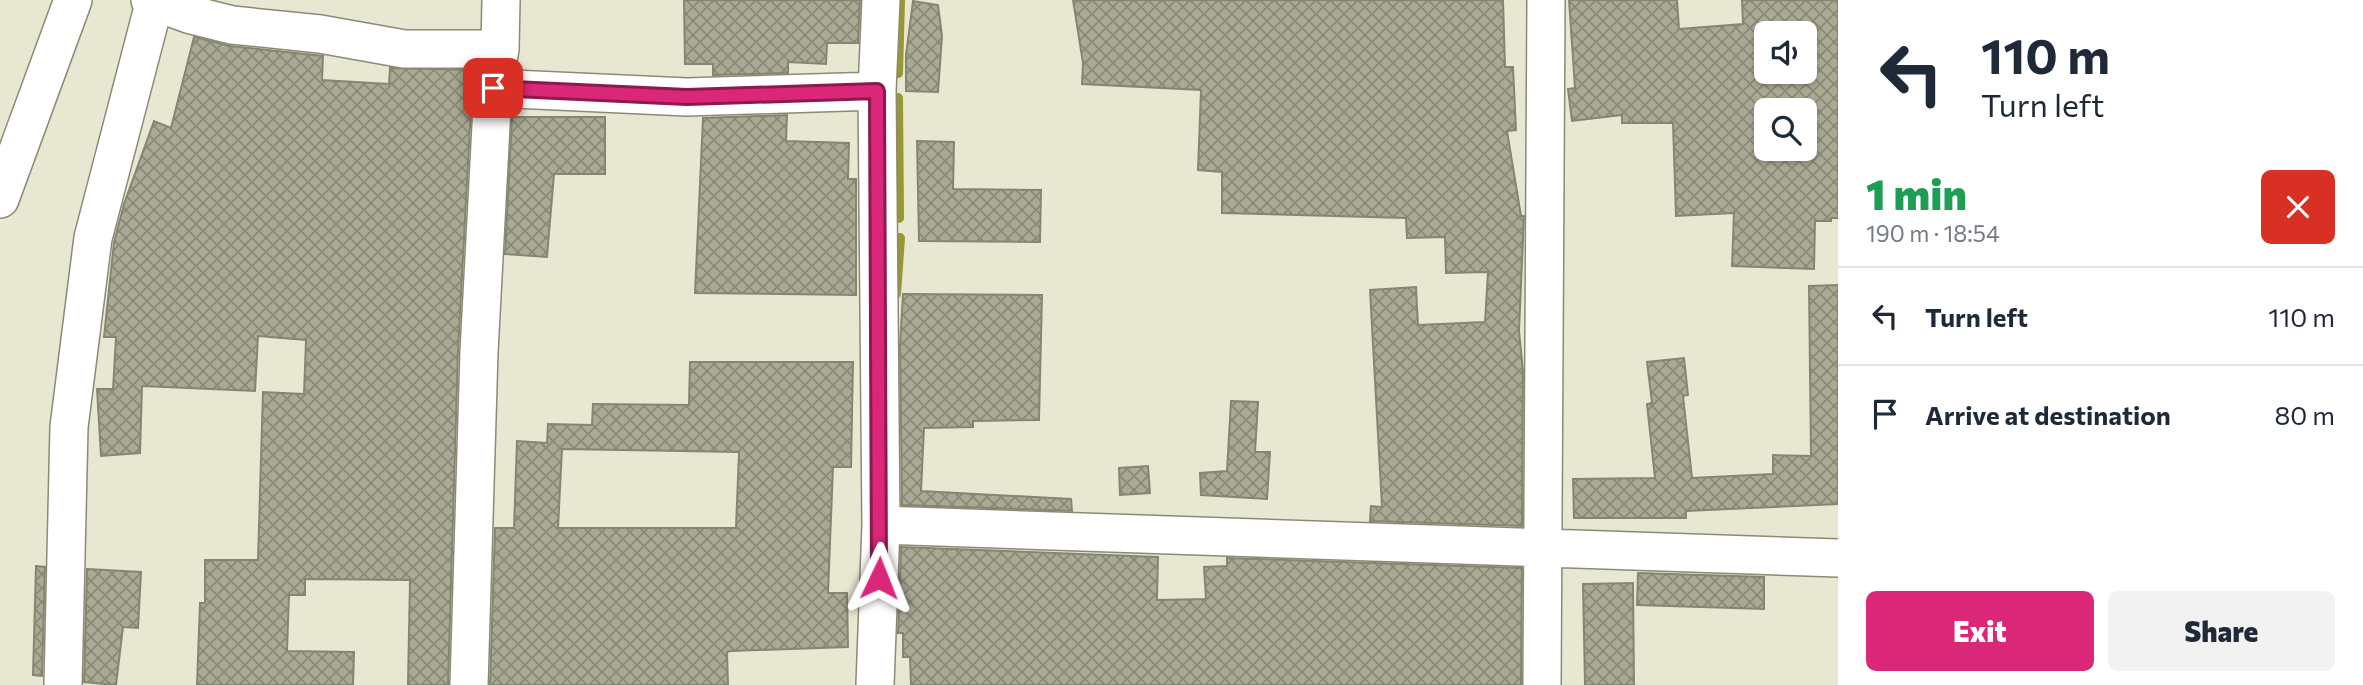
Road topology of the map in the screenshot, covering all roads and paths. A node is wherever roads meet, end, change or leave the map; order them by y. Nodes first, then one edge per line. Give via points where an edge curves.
1 (73, 0) edge
2 (501, 0) edge
3 (881, 0) edge
4 (1546, 0) edge
5 (153, 1) edge
6 (500, 49) junction
7 (493, 88) junction
8 (877, 91) junction
9 (0, 199) edge
10 (881, 524) junction
11 (1545, 548) junction
12 (1838, 558) edge
13 (63, 685) edge
14 (469, 685) edge
15 (875, 685) edge
16 (1542, 685) edge

1 - 9 street
2 - 6 street
3 - 8 street
4 - 11 street
5 - 6 street via 232,25 404,49
5 - 13 street via 93,238 69,427
6 - 7 street
7 - 8 street via 687,97
7 - 14 street
8 - 10 street
10 - 11 street
10 - 15 street
11 - 12 street
11 - 16 street

